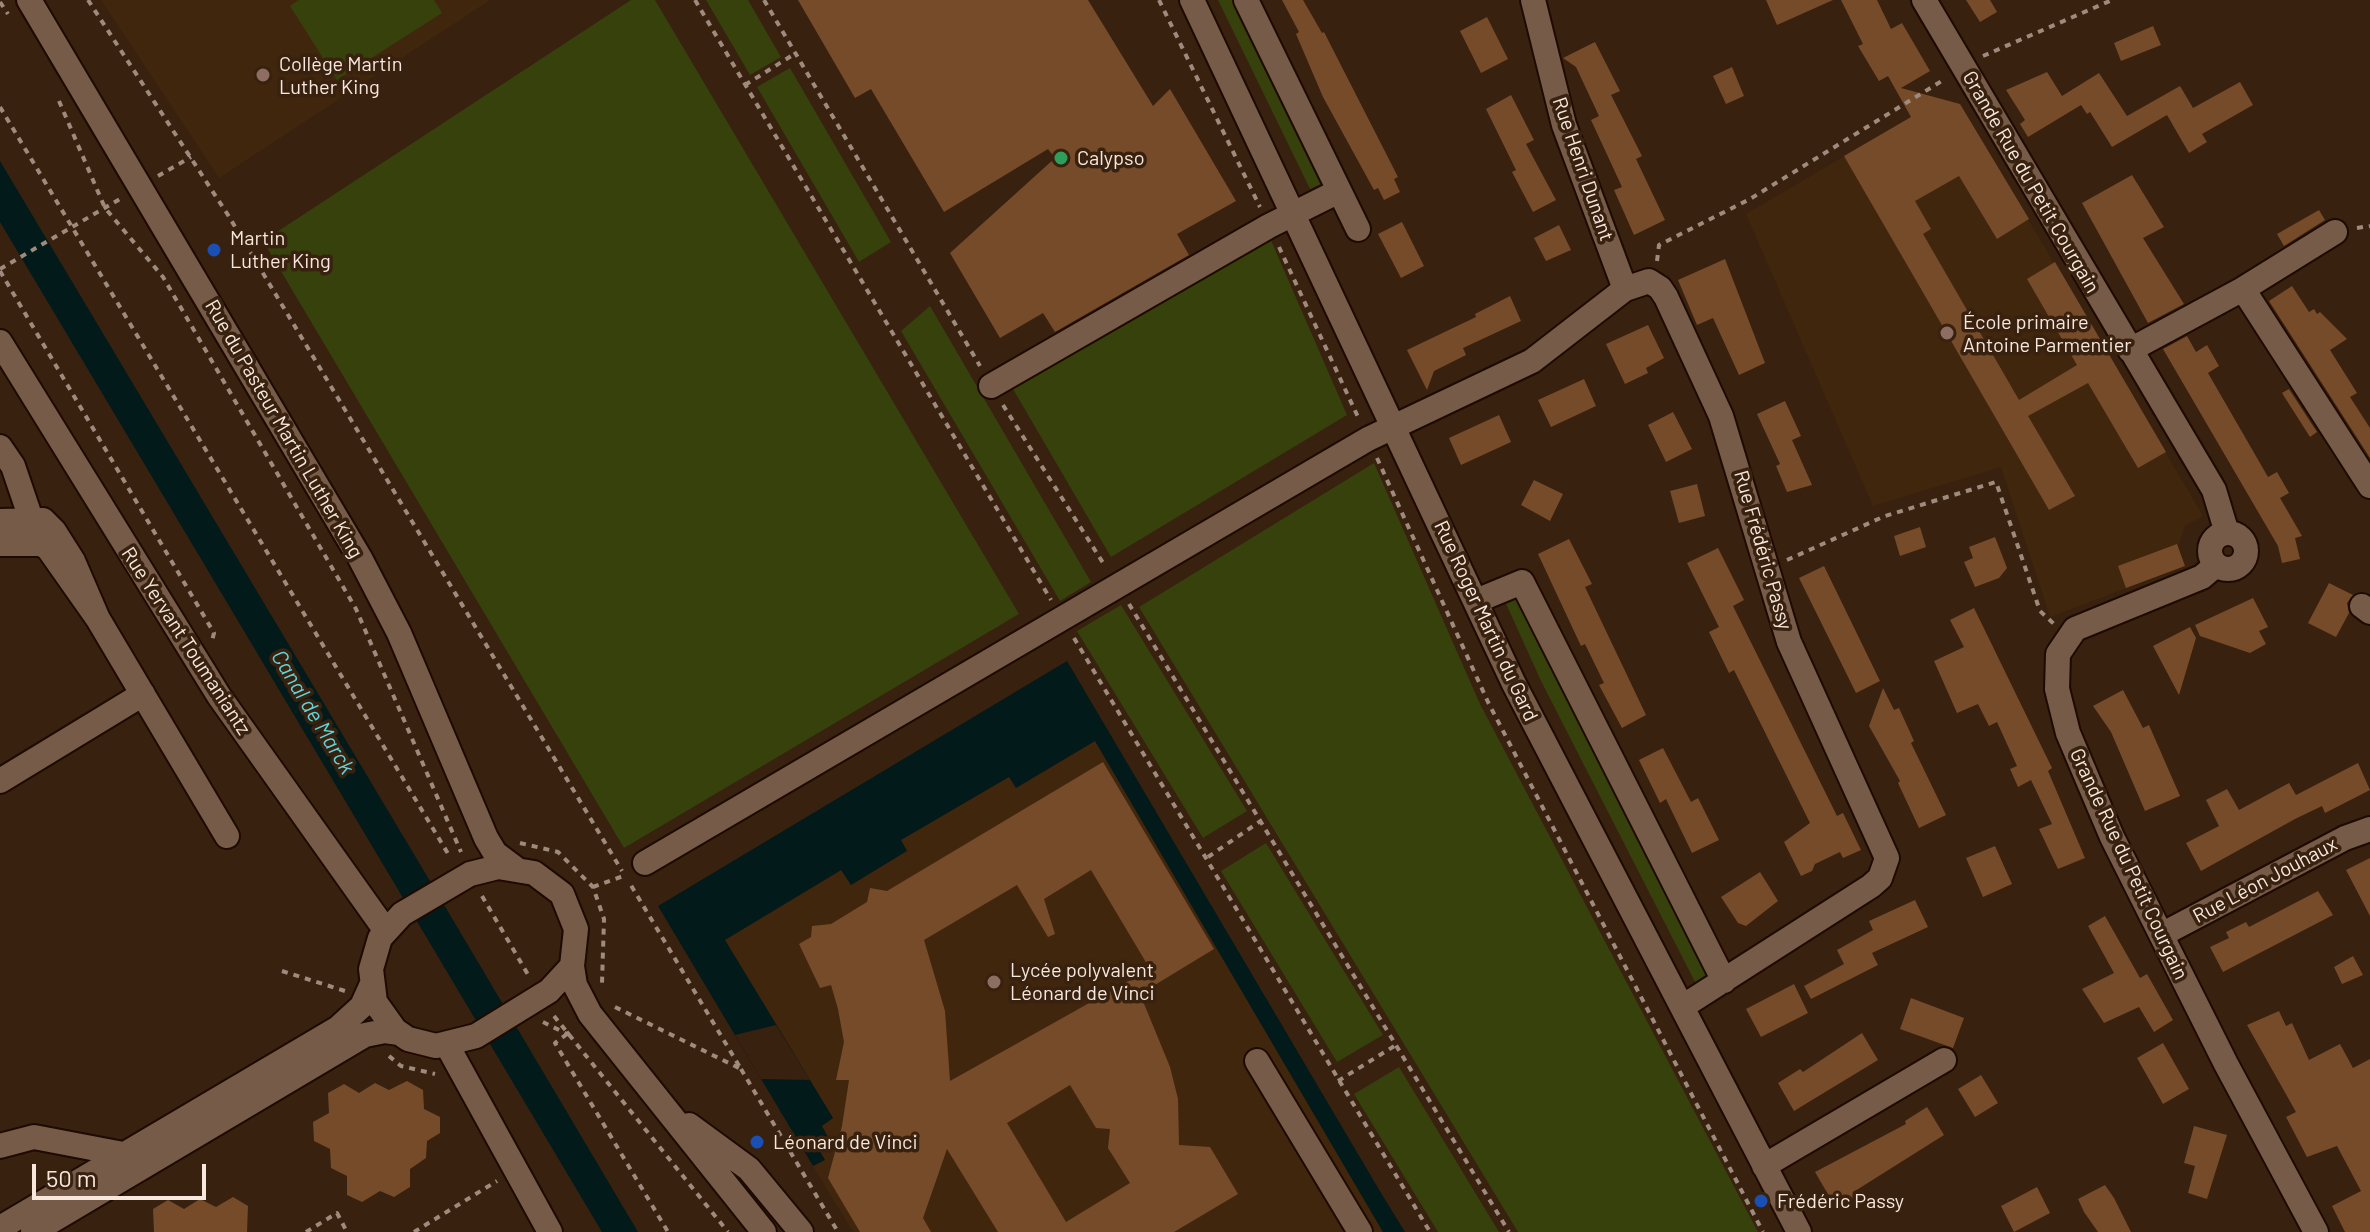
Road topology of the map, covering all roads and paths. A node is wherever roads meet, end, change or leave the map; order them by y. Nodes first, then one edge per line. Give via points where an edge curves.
1 (29, 0) edge
2 (88, 0) edge
3 (764, 0) edge
4 (1192, 0) edge
5 (1246, 0) edge
6 (1533, 0) edge
7 (1924, 0) edge
8 (2112, 0) edge
9 (0, 2) edge
10 (15, 26) dead end
11 (796, 53) junction
12 (1964, 67) junction
13 (745, 85) dead end
14 (58, 99) dead end
15 (0, 107) edge
16 (1339, 191) junction
17 (1293, 212) junction
18 (1358, 229) dead end
19 (2335, 232) dead end
20 (58, 236) dead end
21 (0, 270) edge
22 (1655, 283) junction
23 (1625, 289) junction
24 (2243, 289) junction
25 (0, 342) edge
26 (2130, 350) junction
27 (0, 355) edge
28 (27, 386) junction
29 (991, 386) junction
30 (1395, 429) junction
31 (0, 447) edge
32 (2370, 486) edge
33 (11, 487) edge
34 (31, 519) junction
35 (0, 521) edge
36 (0, 533) edge
37 (0, 544) edge
38 (1767, 569) junction
39 (1118, 587) junction
40 (1476, 601) junction
41 (98, 619) junction
42 (2067, 636) junction
43 (195, 659) junction
44 (139, 688) junction
45 (0, 761) edge
46 (0, 781) edge
47 (1262, 820) junction
48 (2370, 829) edge
49 (227, 836) dead end
50 (1207, 857) dead end
51 (515, 868) junction
52 (635, 869) junction
53 (461, 879) junction
54 (593, 887) dead end
55 (394, 922) junction
56 (2161, 935) junction
57 (572, 966) junction
58 (282, 971) dead end
59 (1724, 981) junction
60 (359, 989) junction
61 (1682, 1007) junction
62 (534, 1008) junction
63 (590, 1014) junction
64 (399, 1033) junction
65 (567, 1034) junction
66 (447, 1045) junction
67 (1396, 1045) junction
68 (1944, 1060) dead end
69 (1257, 1061) dead end
70 (741, 1069) junction
71 (435, 1073) dead end
72 (1338, 1081) dead end
73 (443, 1087) dead end
74 (667, 1110) junction
75 (0, 1146) edge
76 (123, 1154) junction
77 (1764, 1166) junction
78 (491, 1167) dead end
79 (0, 1228) edge
80 (33, 1232) edge
81 (306, 1232) edge
82 (347, 1232) edge
83 (414, 1232) edge
84 (550, 1232) edge
85 (668, 1232) edge
86 (728, 1232) edge
87 (764, 1232) edge
88 (801, 1232) edge
89 (838, 1232) edge
90 (1360, 1232) edge
91 (1509, 1232) edge
92 (1799, 1232) edge
93 (2316, 1232) edge

1 - 51 street, Rue du Pasteur Martin Luther King via 367,571 486,838
2 - 52 path
3 - 11 path
4 - 17 street, Rue Roger Martin du Gard
5 - 16 street
6 - 23 street, Rue Henri Dunant via 1564,125
7 - 12 street, Grande Rue du Petit Courgain
8 - 12 path
9 - 10 path
11 - 13 path
11 - 29 path
12 - 22 path via 1750,199 1659,245
12 - 26 street, Grande Rue du Petit Courgain
14 - 53 path via 105,208 163,277 356,609
15 - 53 path
16 - 17 street
16 - 18 street
17 - 29 street
17 - 30 street, Rue Roger Martin du Gard
19 - 24 street
20 - 21 path
21 - 43 path via 214,633 206,651
22 - 23 street via 1641,281
22 - 38 street, Rue Frédéric Passy via 1729,436
23 - 30 street via 1532,361
24 - 26 street
24 - 32 street
25 - 28 street, Rue Yervant Toumaniantz
26 - 42 street, Grande Rue du Petit Courgain via 2214,490 2227,533 2212,543 2210,555 2216,565 2202,577 2089,621
27 - 28 street
28 - 43 street, Rue Yervant Toumaniantz
29 - 39 path
30 - 39 street via 1368,439
30 - 40 street, Rue Roger Martin du Gard
31 - 33 street
33 - 34 street
34 - 35 street
34 - 36 street via 26,531
34 - 41 street via 43,520 54,531
37 - 41 street via 48,548
38 - 42 path via 1885,516 1996,482 2040,611
38 - 59 street, Rue Frédéric Passy via 1789,642 1887,858 1871,886
39 - 47 path
39 - 52 street
40 - 59 street via 1522,582
40 - 61 street, Rue Roger Martin du Gard via 1523,703
41 - 44 street
42 - 56 street, Grande Rue du Petit Courgain via 2056,664 2064,721 2112,837
43 - 55 street, Rue Yervant Toumaniantz
44 - 45 street
44 - 46 street
44 - 49 street
47 - 50 path
47 - 67 path
48 - 56 street, Rue Léon Jouhaux
51 - 53 street via 498,867
51 - 57 street via 545,879 569,905 577,938
52 - 54 path
52 - 70 path
53 - 55 street
53 - 62 path
55 - 60 street
56 - 93 street, Grande Rue du Petit Courgain
57 - 62 street
57 - 63 street
58 - 60 path
59 - 61 street, Rue Frédéric Passy
60 - 64 street
60 - 76 street via 362,1006 338,1028
61 - 77 street, Rue Roger Martin du Gard
62 - 65 path
62 - 65 path
62 - 66 street
63 - 65 path
63 - 70 path via 605,1002
63 - 74 street
64 - 66 street via 424,1044
64 - 80 street via 365,1035
65 - 85 path via 555,1043
65 - 86 path
66 - 84 street
67 - 72 path
67 - 91 path
68 - 77 street
69 - 90 street
70 - 89 path
71 - 73 path
74 - 87 street
74 - 88 street via 749,1169
75 - 76 street via 34,1137
76 - 79 street
77 - 92 street, Rue Roger Martin du Gard
78 - 83 path via 499,1180
81 - 82 path via 337,1213

